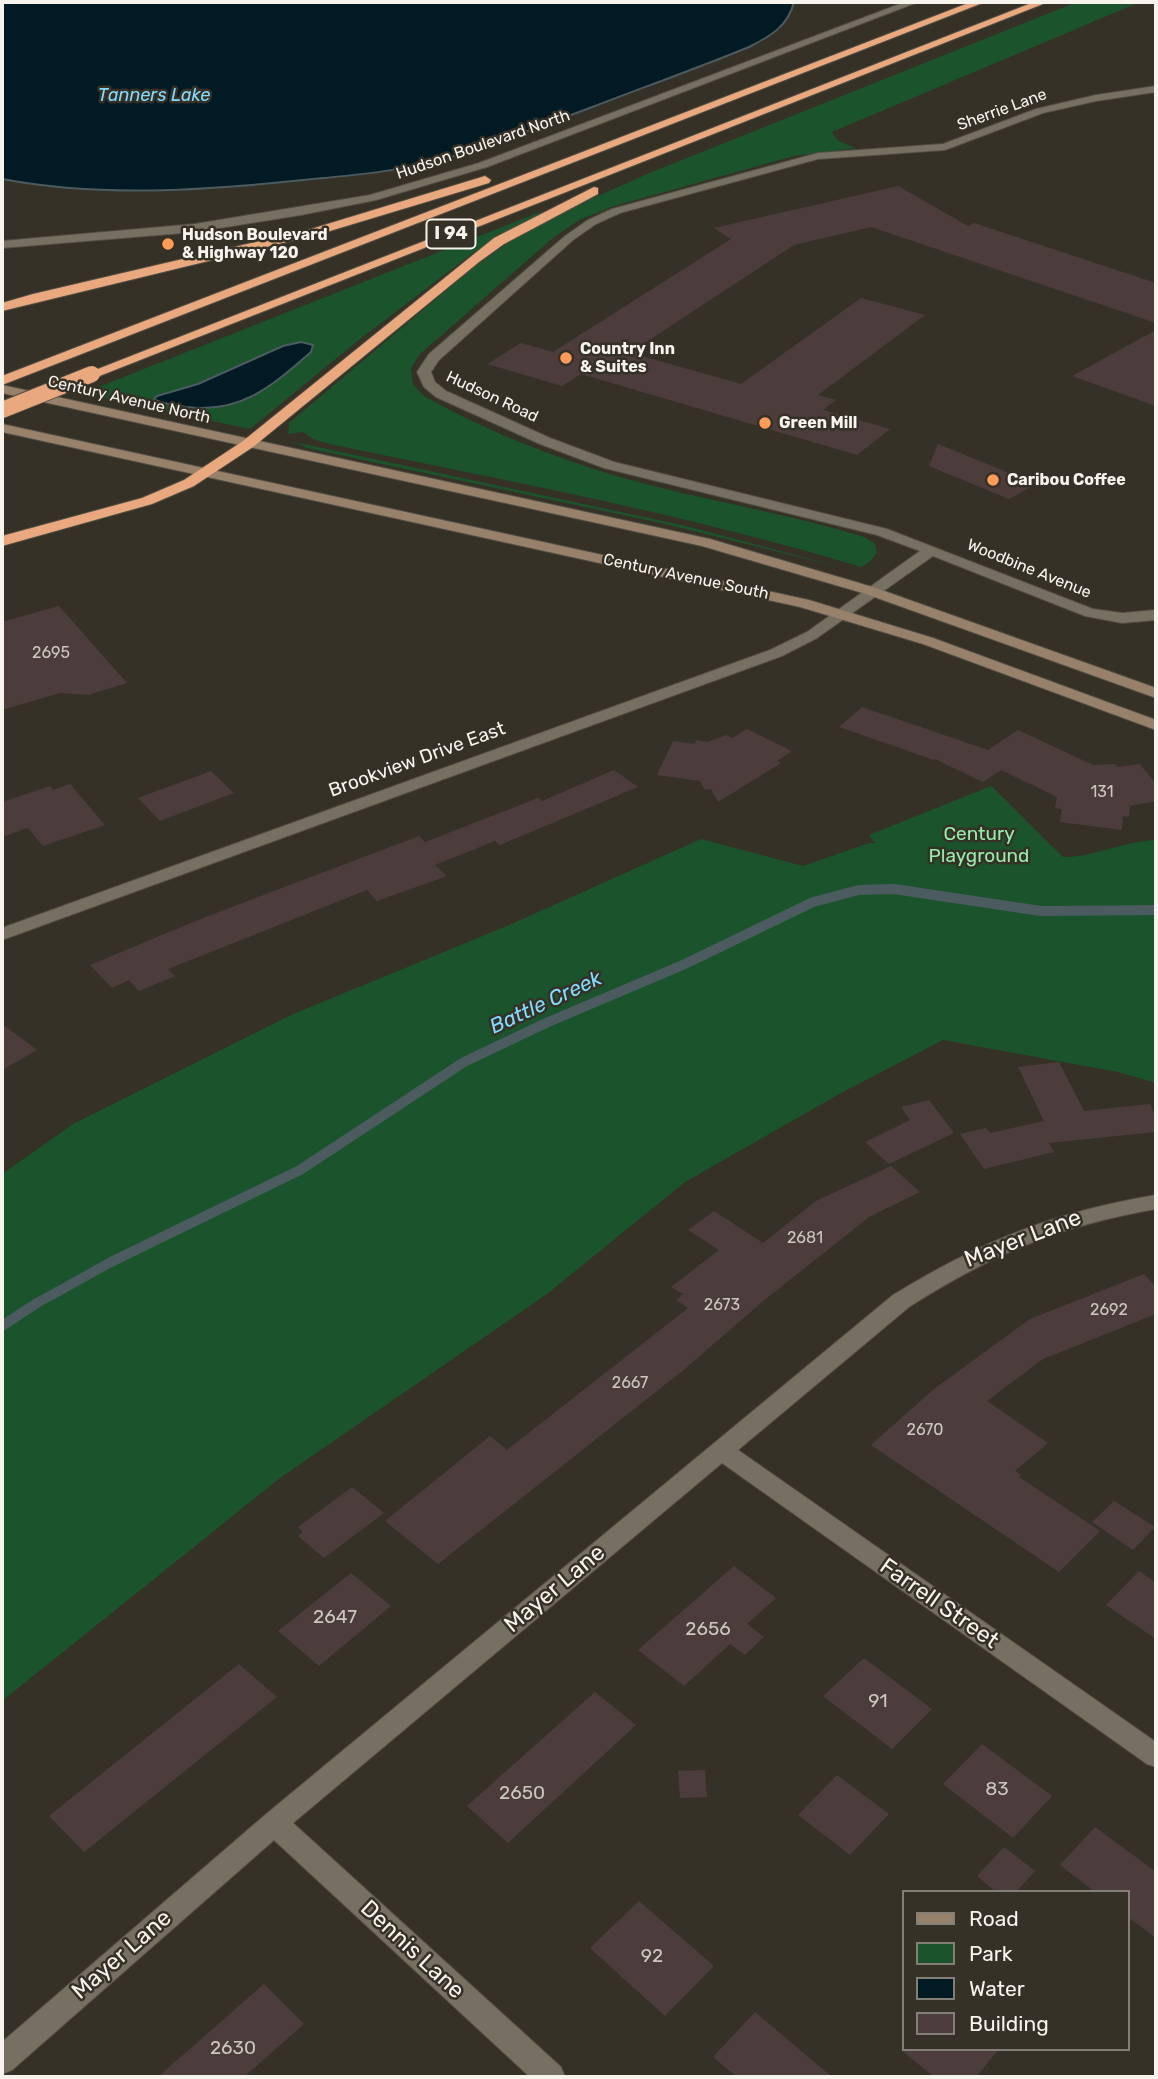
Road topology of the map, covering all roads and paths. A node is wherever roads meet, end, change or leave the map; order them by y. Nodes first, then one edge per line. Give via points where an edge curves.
1 (913, 2) edge
2 (980, 2) edge
3 (1043, 2) edge
4 (755, 89) junction
5 (1156, 89) edge
6 (810, 94) junction
7 (859, 152) joint
8 (2, 245) edge
9 (2, 307) edge
10 (2, 381) edge
11 (2, 389) edge
12 (2, 410) edge
13 (2, 428) edge
14 (248, 444) junction
15 (204, 474) junction
16 (2, 541) edge
17 (931, 550) junction
18 (871, 591) junction
19 (841, 614) junction
20 (1156, 615) edge
21 (1156, 693) edge
22 (1156, 725) edge
23 (2, 933) edge
24 (1156, 1202) edge
25 (722, 1451) junction
26 (1156, 1756) edge
27 (274, 1823) junction
28 (2, 2060) edge
29 (551, 2077) edge

1 - 8 street, Hudson Boulevard North via 483,165 372,198 194,228
2 - 4 highway, I 94
3 - 6 highway, I 94
4 - 9 highway via 361,219
4 - 10 highway, I 94
5 - 7 street, Sherrie Lane via 1040,111 945,147
6 - 12 highway, I 94, bridge
6 - 14 highway via 610,183 499,241
7 - 17 street, Hudson Road via 818,156 616,211 592,222 434,357 424,376 452,399 609,465 824,516
11 - 14 main road, Century Avenue North
13 - 15 main road
14 - 15 highway
14 - 18 main road, Century Avenue South via 693,539
15 - 16 highway via 147,501
15 - 19 main road, Century Avenue South via 699,579
17 - 18 street
17 - 20 street, Woodbine Avenue via 1083,611 1122,618
18 - 19 street
18 - 21 main road, Century Avenue South
19 - 22 main road, Century Avenue South via 1011,670
19 - 23 street, Brookview Drive East via 776,653
24 - 25 street, Mayer Lane via 1062,1221 953,1267 901,1301
25 - 26 street, Farrell Street
25 - 27 street, Mayer Lane
27 - 28 street, Mayer Lane
27 - 29 street, Dennis Lane

